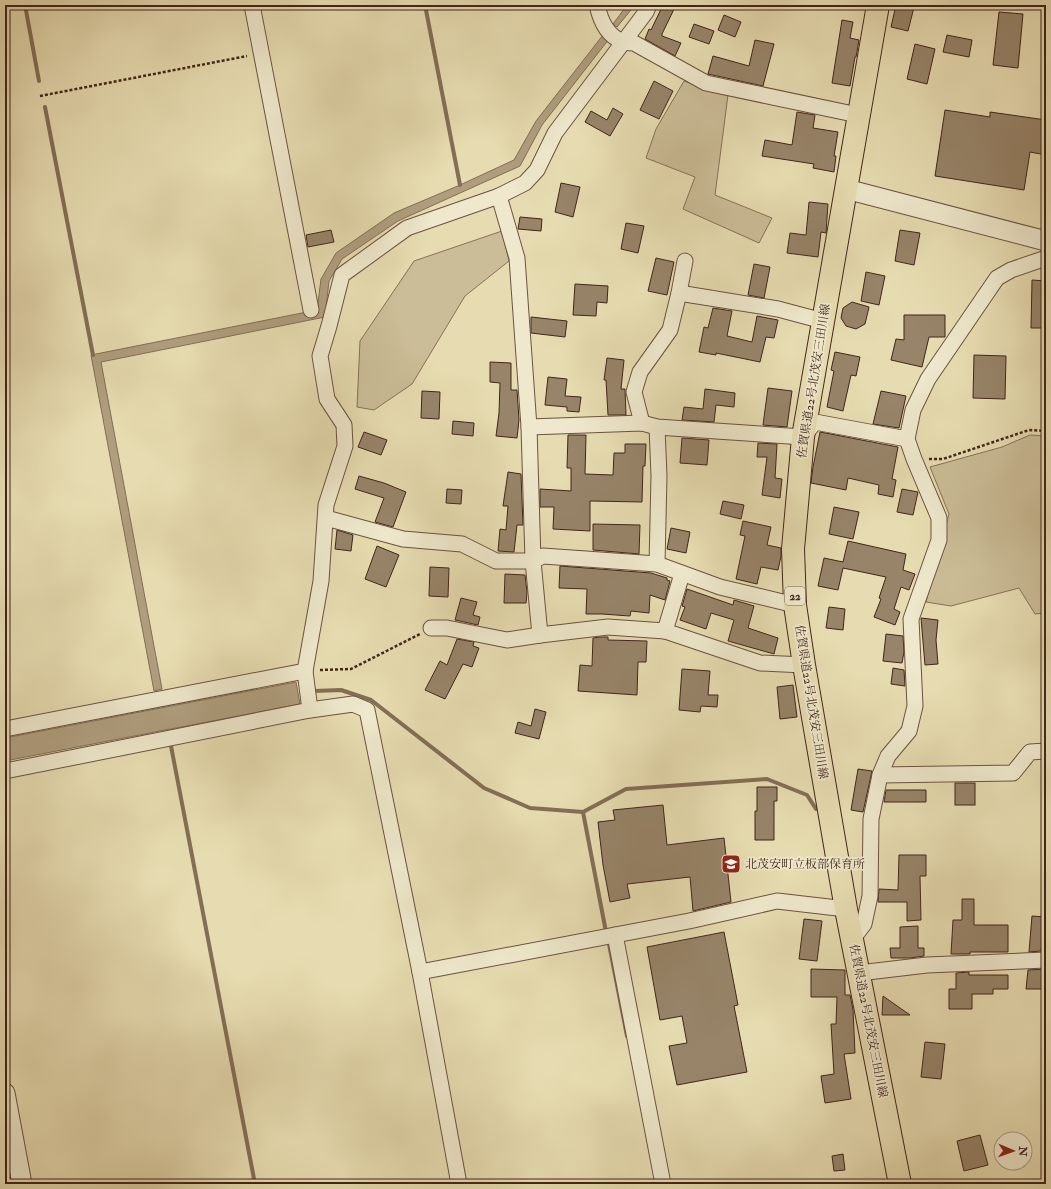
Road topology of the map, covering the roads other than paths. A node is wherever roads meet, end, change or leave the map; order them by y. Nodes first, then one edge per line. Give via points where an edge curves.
1 (252, 5) edge
2 (597, 5) edge
3 (649, 5) edge
4 (878, 5) edge
5 (614, 36) junction
6 (858, 115) junction
7 (846, 189) junction
8 (499, 196) junction
9 (1046, 241) edge
10 (1046, 258) edge
11 (685, 261) dead end
12 (680, 293) junction
13 (311, 310) dead end
14 (823, 321) junction
15 (642, 423) junction
16 (529, 427) junction
17 (657, 427) junction
18 (803, 437) junction
19 (907, 439) junction
20 (326, 518) junction
21 (533, 561) junction
22 (657, 564) junction
23 (682, 574) junction
24 (795, 604) junction
25 (431, 628) road end
26 (665, 631) junction
27 (540, 635) junction
28 (804, 665) junction
29 (305, 671) junction
30 (310, 710) junction
31 (5, 729) edge
32 (1046, 751) edge
33 (5, 771) edge
34 (880, 775) junction
35 (846, 909) junction
36 (615, 934) junction
37 (852, 940) junction
38 (1046, 960) edge
39 (420, 972) junction
40 (859, 973) junction
41 (5, 1093) edge
42 (22, 1184) edge
43 (459, 1184) edge
44 (663, 1184) edge
45 (900, 1184) edge

1 - 13 street
2 - 5 street via 599,15
3 - 5 street via 646,12
4 - 6 main road, 佐賀県道22号北茂安三田川線 / 22
5 - 6 street via 634,43 706,83
5 - 8 street via 555,133 537,170 525,183
6 - 7 main road, 佐賀県道22号北茂安三田川線 / 22
7 - 9 street
7 - 14 main road, 佐賀県道22号北茂安三田川線 / 22
8 - 16 street via 518,258
8 - 20 street via 406,228 342,275 320,356 327,399 344,426 345,446 326,504
10 - 19 street via 1011,270 997,278 928,379 913,410
11 - 12 street
12 - 14 street via 778,309
12 - 15 street via 670,330 640,372 636,385 634,392
14 - 18 main road, 佐賀県道22号北茂安三田川線 / 22
15 - 16 street
15 - 17 street
16 - 21 street
17 - 18 street
17 - 22 street
18 - 19 street via 815,422
18 - 24 main road, 佐賀県道22号北茂安三田川線 / 22 via 793,548
19 - 34 street via 939,518 939,540 911,619 916,706 909,731 888,756
20 - 21 street via 403,539 462,544 496,561
20 - 29 street via 321,581
21 - 22 street via 543,556
21 - 27 street
22 - 23 street
23 - 24 street via 720,587
23 - 26 street
24 - 28 main road, 佐賀県道22号北茂安三田川線 / 22
25 - 27 street via 447,628 507,640
26 - 27 street via 608,627
26 - 28 street via 760,663
28 - 35 main road, 佐賀県道22号北茂安三田川線 / 22
29 - 30 street
29 - 31 street
30 - 33 street
30 - 39 street via 352,704 368,710
32 - 34 street via 1030,752 1013,773
34 - 37 street via 871,819 870,896 864,924
35 - 36 street via 776,901 689,921
35 - 37 main road, 佐賀県道22号北茂安三田川線 / 22
36 - 39 street
36 - 44 street
37 - 40 main road, 佐賀県道22号北茂安三田川線 / 22
38 - 40 street via 927,965
39 - 43 street
40 - 45 main road, 佐賀県道22号北茂安三田川線 / 22
41 - 42 street

